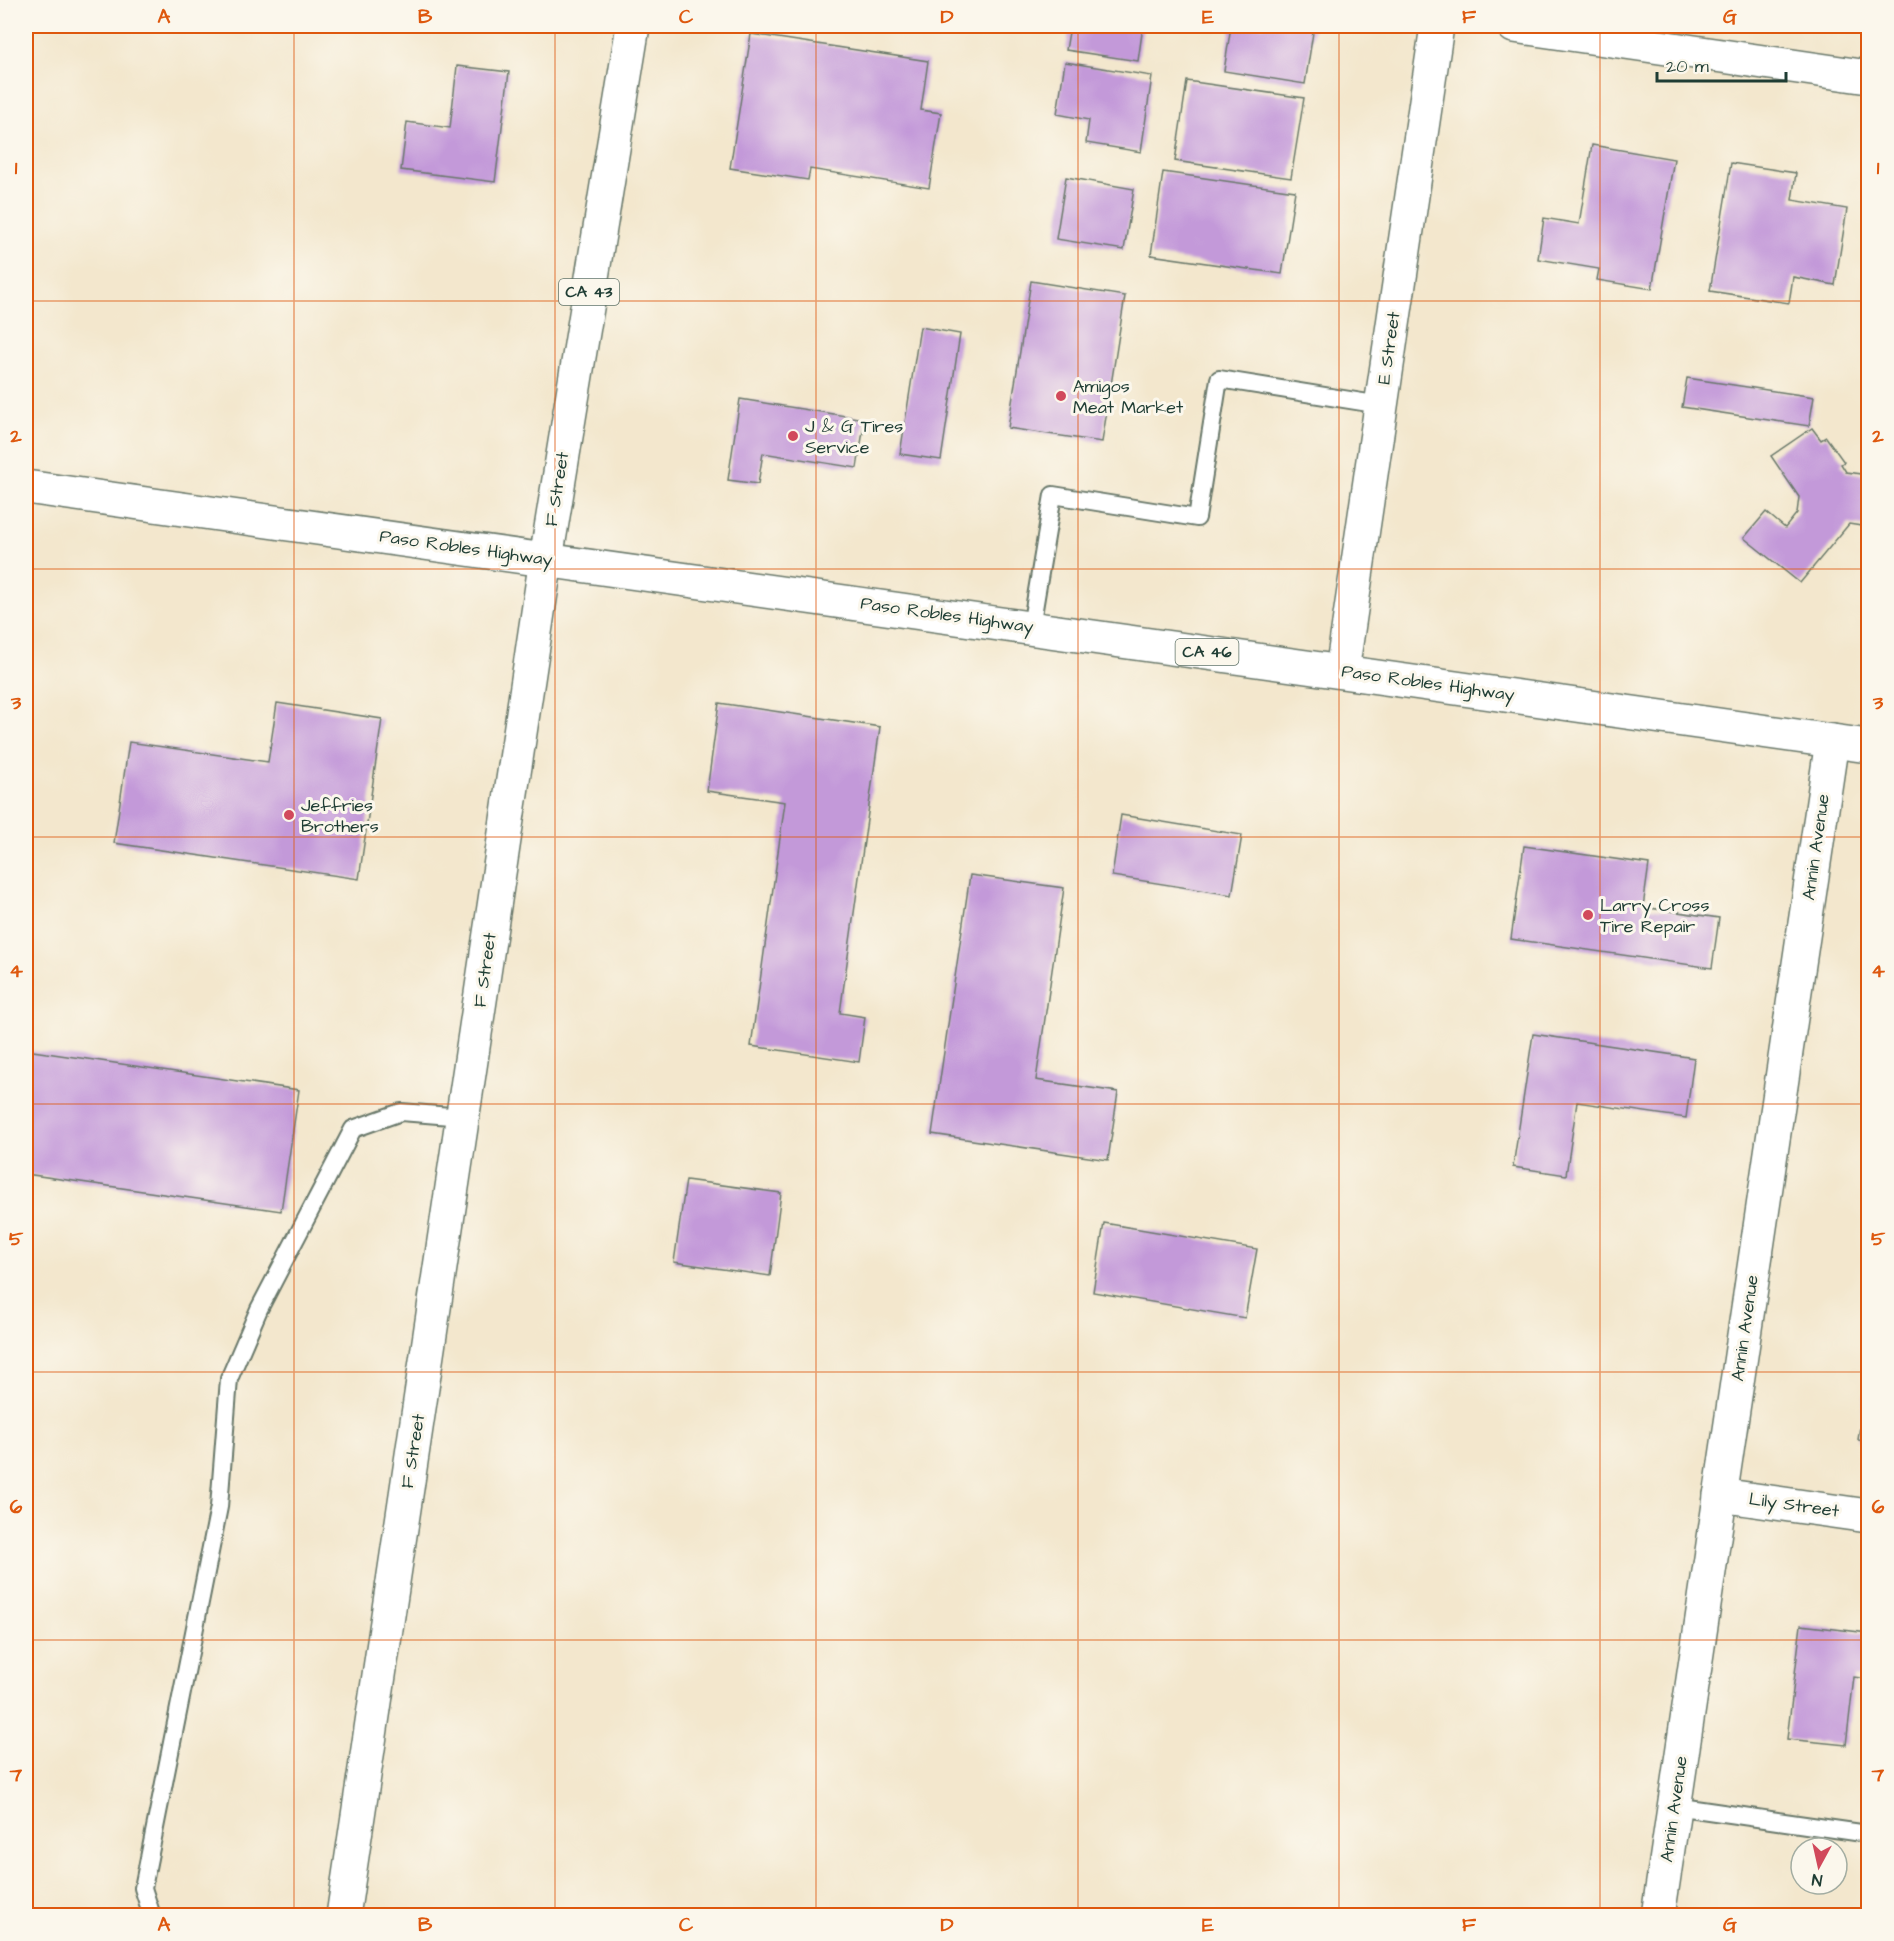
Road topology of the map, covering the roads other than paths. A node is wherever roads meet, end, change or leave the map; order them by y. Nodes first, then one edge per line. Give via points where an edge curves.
1 (633, 26) edge
2 (1437, 26) edge
3 (1514, 26) edge
4 (1869, 77) edge
5 (1381, 405) junction
6 (26, 487) edge
7 (546, 559) junction
8 (1031, 627) junction
9 (1342, 671) junction
10 (1832, 741) junction
11 (1869, 746) edge
12 (463, 1118) junction
13 (1720, 1495) junction
14 (1869, 1516) edge
15 (1674, 1806) junction
16 (1869, 1834) edge
17 (152, 1916) edge
18 (343, 1916) edge
19 (1658, 1916) edge

1 - 7 main road, F Street / CA 43
2 - 5 main road, E Street
3 - 4 main road
5 - 8 lane via 1219,379 1197,518 1053,495
5 - 9 main road, E Street
6 - 7 main road, Paso Robles Highway
7 - 8 main road, Paso Robles Highway / CA 46
7 - 12 main road, F Street
8 - 9 main road, Paso Robles Highway / CA 46
9 - 10 main road, Paso Robles Highway / CA 46
10 - 11 main road, Paso Robles Highway / CA 46
10 - 13 main road, Annin Avenue
12 - 17 lane via 401,1112 353,1129 259,1309 229,1379 219,1507 143,1888
12 - 18 main road, F Street
13 - 14 main road, Lily Street
13 - 15 main road, Annin Avenue
15 - 16 lane
15 - 19 main road, Annin Avenue

